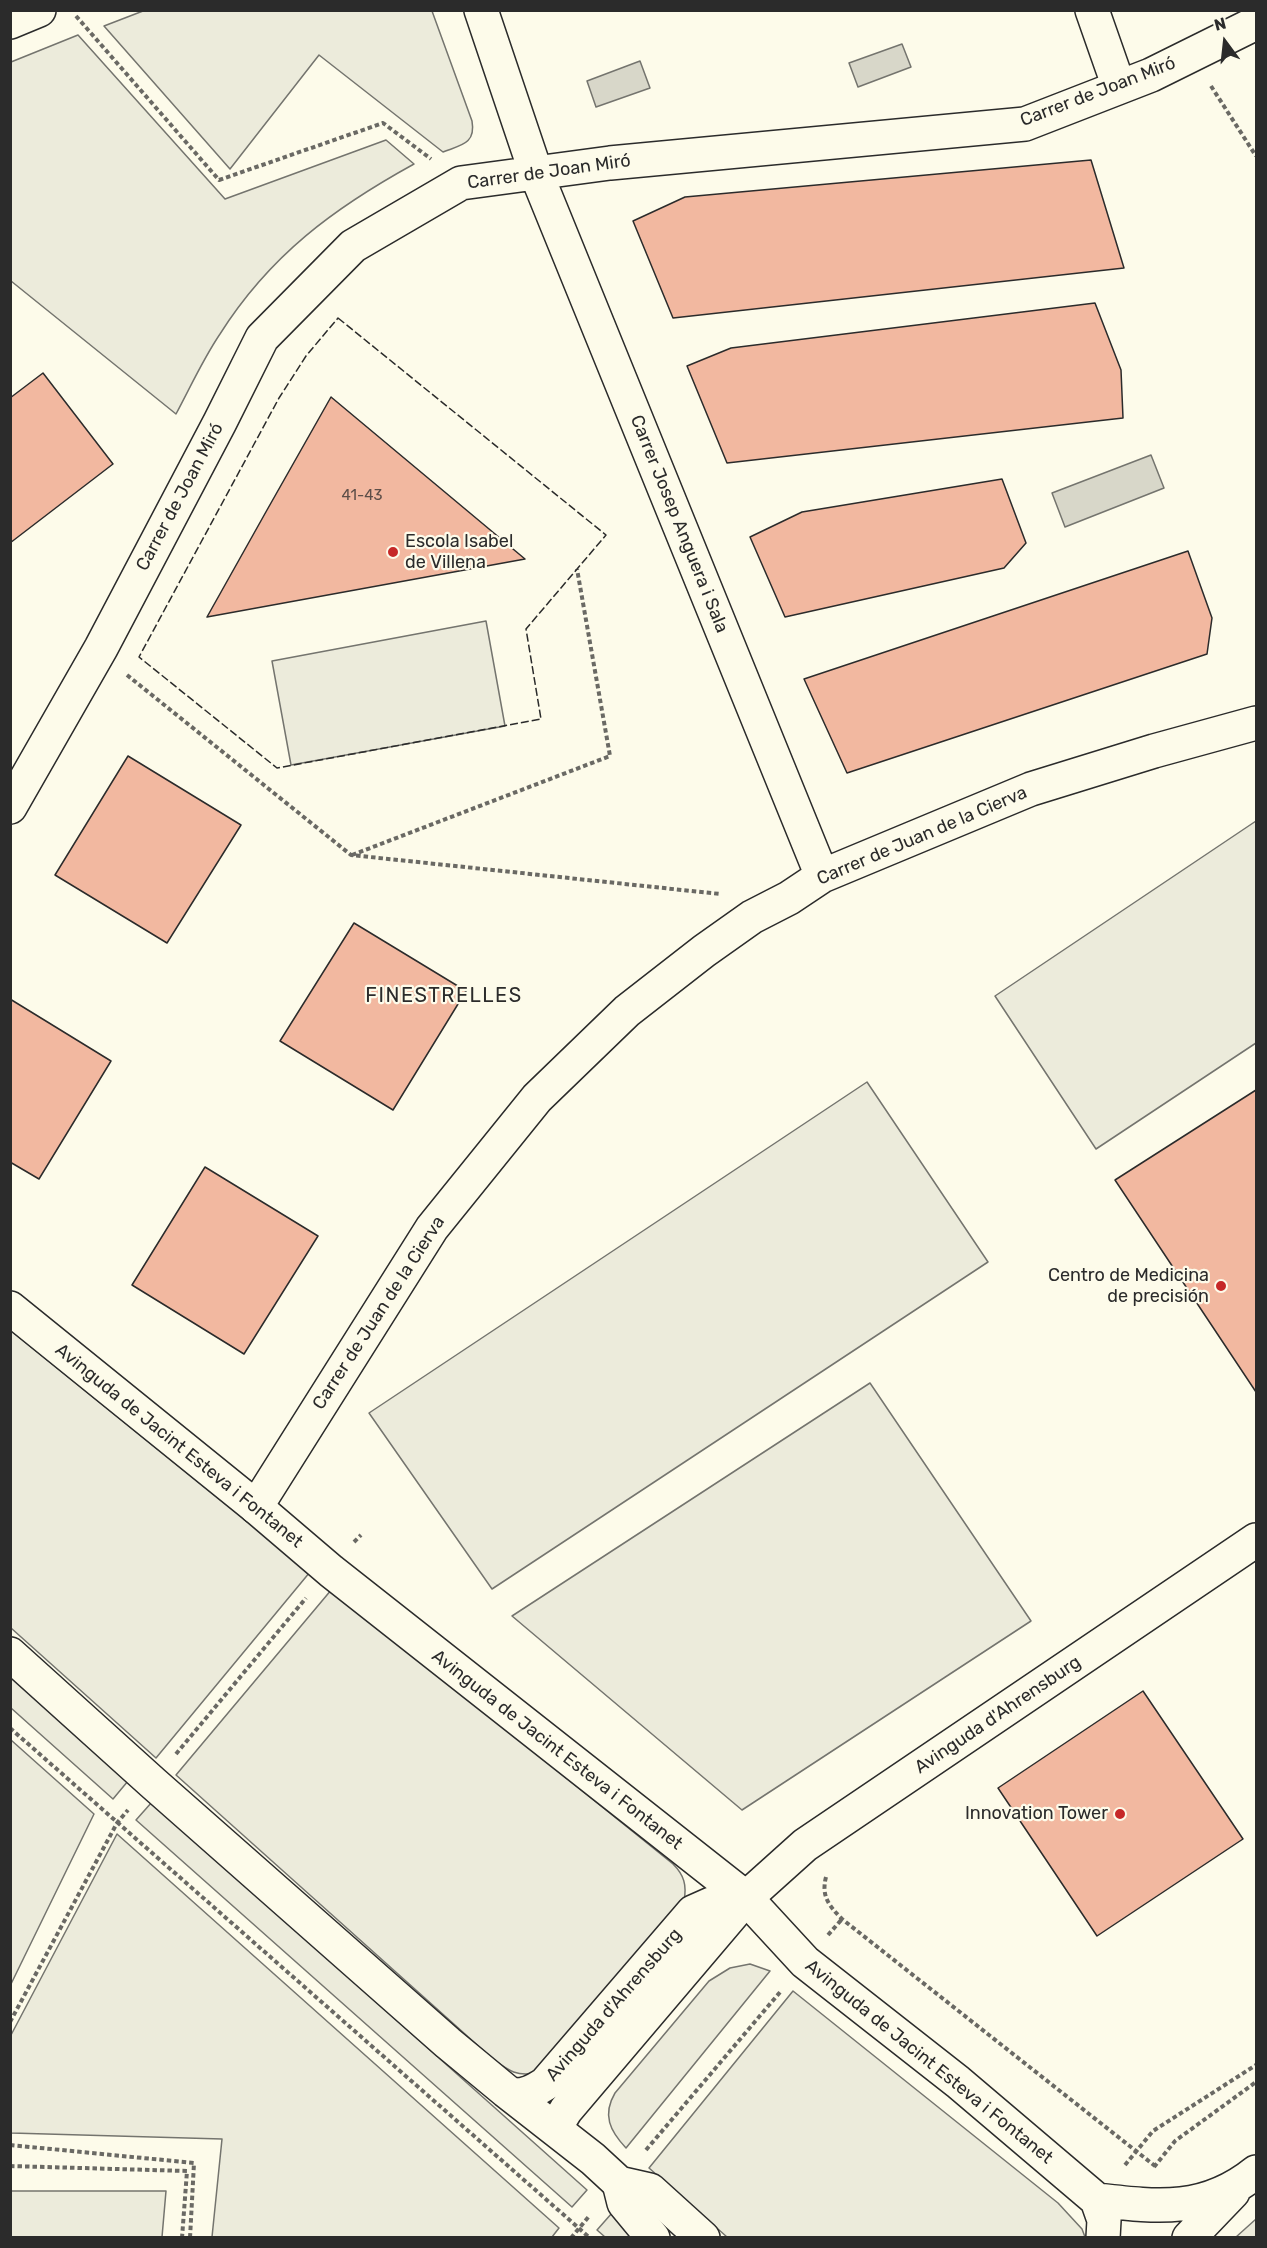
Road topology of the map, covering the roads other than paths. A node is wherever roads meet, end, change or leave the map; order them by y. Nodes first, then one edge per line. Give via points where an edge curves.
1 (39, 10) edge
2 (481, 10) edge
3 (1092, 10) edge
4 (10, 22) edge
5 (1257, 23) edge
6 (1119, 87) junction
7 (536, 173) junction
8 (1257, 723) edge
9 (10, 807) edge
10 (822, 876) junction
11 (10, 1308) edge
12 (256, 1507) junction
13 (1257, 1540) edge
14 (10, 1654) edge
15 (682, 1849) junction
16 (746, 1898) junction
17 (693, 1912) junction
18 (512, 2095) junction
19 (555, 2128) junction
20 (1247, 2180) edge
21 (619, 2183) junction
22 (1096, 2200) junction
23 (653, 2238) edge
24 (703, 2238) edge
25 (1103, 2238) edge
26 (1189, 2238) edge

1 - 4 main road
2 - 7 main road, Carrer Josep Anguera i Sala
3 - 6 main road
5 - 6 main road, Carrer de Joan Miró
6 - 7 main road, Carrer de Joan Miró via 1025,123
7 - 9 main road, Carrer de Joan Miró via 461,183 353,246 262,338 106,637
7 - 10 main road, Carrer Josep Anguera i Sala
8 - 10 main road, Carrer de Juan de la Cierva via 1031,789
10 - 12 main road, Carrer de Juan de la Cierva via 704,951 627,1011 537,1098 432,1228
11 - 12 main road, Avinguda de Jacint Esteva i Fontanet
12 - 15 main road, Avinguda de Jacint Esteva i Fontanet
13 - 16 main road, Avinguda d'Ahrensburg via 806,1845
14 - 18 main road via 448,2043
15 - 16 main road, Avinguda de Jacint Esteva i Fontanet
15 - 17 main road via 698,1883
16 - 17 main road, Avinguda d'Ahrensburg via 711,1904
16 - 19 main road, Avinguda d'Ahrensburg via 566,2110
16 - 22 main road, Avinguda de Jacint Esteva i Fontanet via 805,1962 958,2082
17 - 18 main road, Avinguda d'Ahrensburg via 544,2085 521,2096
18 - 19 main road
19 - 21 main road
20 - 22 main road via 1189,2204 1155,2206
20 - 26 main road
21 - 23 main road via 624,2202
21 - 24 main road via 650,2190
22 - 25 main road via 1104,2220

